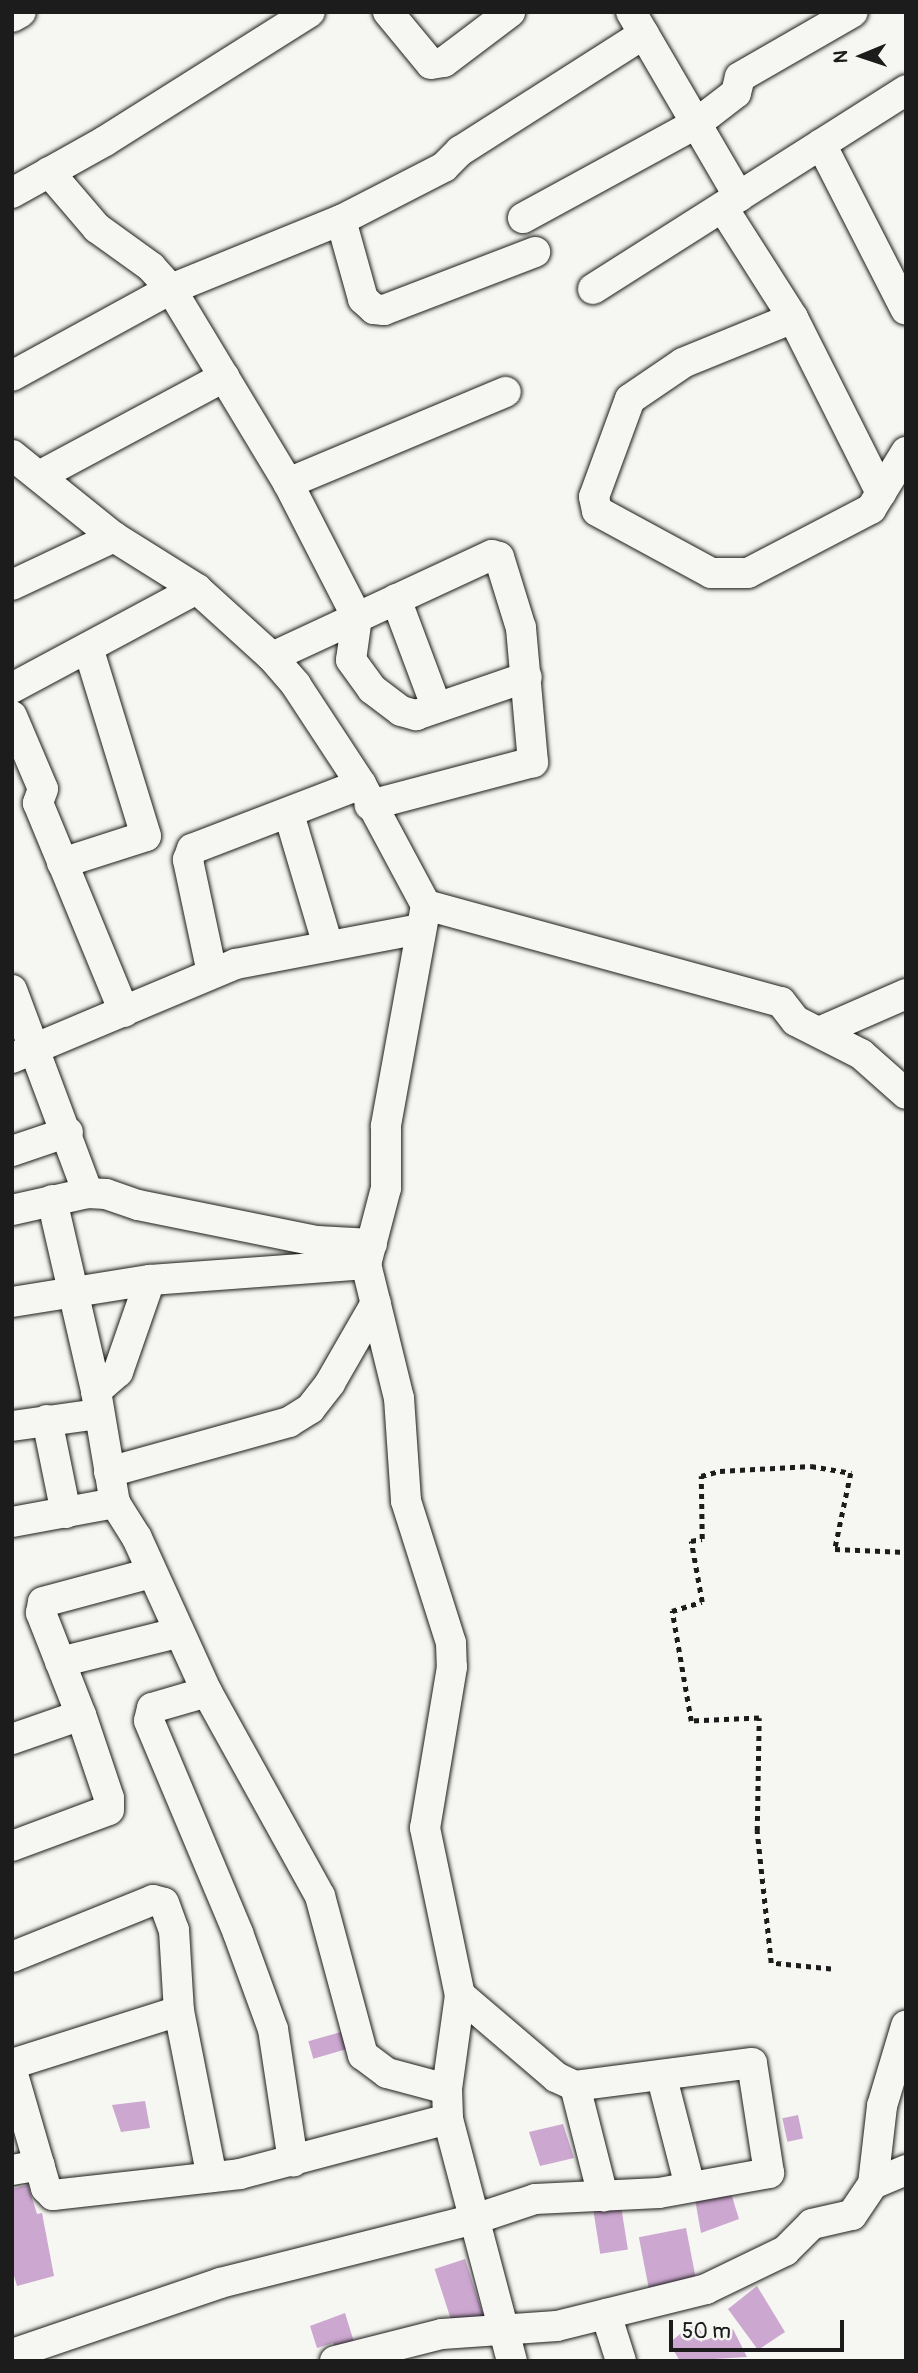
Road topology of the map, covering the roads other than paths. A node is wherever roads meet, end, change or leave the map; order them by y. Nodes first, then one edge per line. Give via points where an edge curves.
1 (21, 12) edge
2 (310, 12) edge
3 (388, 12) edge
4 (510, 12) edge
5 (853, 12) edge
6 (12, 18) edge
7 (640, 19) edge
8 (906, 90) edge
9 (697, 123) junction
10 (821, 144) junction
11 (49, 172) junction
12 (12, 192) edge
13 (731, 202) junction
14 (523, 218) dead end
15 (341, 220) junction
16 (535, 252) dead end
17 (171, 289) junction
18 (593, 289) dead end
19 (906, 310) edge
20 (793, 318) junction
21 (12, 376) edge
22 (224, 377) junction
23 (506, 392) dead end
24 (906, 452) edge
25 (12, 455) edge
26 (41, 475) junction
27 (288, 483) junction
28 (881, 493) junction
29 (114, 537) junction
30 (12, 585) edge
31 (197, 589) junction
32 (396, 599) junction
33 (357, 617) junction
34 (88, 648) junction
35 (272, 657) junction
36 (527, 677) junction
37 (12, 688) edge
38 (436, 706) junction
39 (12, 716) edge
40 (365, 794) junction
41 (289, 814) junction
42 (62, 863) junction
43 (423, 917) junction
44 (328, 946) junction
45 (212, 973) junction
46 (12, 990) edge
47 (906, 994) edge
48 (124, 1012) junction
49 (799, 1018) junction
50 (24, 1053) edge
51 (906, 1094) edge
52 (68, 1132) junction
53 (12, 1151) edge
54 (88, 1193) junction
55 (52, 1200) junction
56 (12, 1210) edge
57 (369, 1254) junction
58 (150, 1280) junction
59 (76, 1292) junction
60 (12, 1302) edge
61 (376, 1303) junction
62 (98, 1402) junction
63 (47, 1420) junction
64 (12, 1426) edge
65 (109, 1472) junction
66 (115, 1503) junction
67 (66, 1513) junction
68 (12, 1522) edge
69 (150, 1573) junction
70 (177, 1633) junction
71 (60, 1661) junction
72 (207, 1692) junction
73 (81, 1715) junction
74 (12, 1739) edge
75 (12, 1846) edge
76 (12, 1957) edge
77 (460, 1995) junction
78 (179, 2011) junction
79 (906, 2026) edge
80 (13, 2075) edge
81 (662, 2078) junction
82 (575, 2086) junction
83 (447, 2089) junction
84 (448, 2119) junction
85 (293, 2162) junction
86 (26, 2167) edge
87 (906, 2170) edge
88 (212, 2177) junction
89 (873, 2184) junction
90 (690, 2186) junction
91 (603, 2196) junction
92 (475, 2219) junction
93 (606, 2315) junction
94 (502, 2331) junction
95 (12, 2354) edge
96 (339, 2360) edge
97 (512, 2361) edge
98 (621, 2361) edge

1 - 6 street
2 - 11 street
3 - 4 street via 431,64 444,62
5 - 9 street via 741,76 736,93
7 - 9 street
7 - 15 street via 452,159
8 - 10 street
9 - 13 street
9 - 14 street
10 - 13 street
10 - 19 street
11 - 12 street
11 - 17 street via 97,228 151,267
13 - 18 street
13 - 20 street
15 - 16 street via 363,299 374,309 384,310
15 - 17 street
17 - 21 street
17 - 22 street
20 - 28 street
20 - 28 street via 683,363 630,399 594,506 711,573 732,576 748,573 857,519
22 - 26 street
22 - 27 street
23 - 27 street
24 - 28 street
25 - 26 street
26 - 29 street
27 - 33 street
29 - 30 street
29 - 31 street
31 - 34 street
31 - 35 street
32 - 33 street
32 - 36 street via 492,555 499,557 519,615
32 - 38 street
33 - 35 street
33 - 38 street via 351,660 372,689 401,711 416,715
34 - 37 street
34 - 42 street via 146,836
35 - 40 street via 296,685
36 - 38 street
36 - 40 street via 533,762
39 - 42 street via 43,789 38,803
40 - 41 street
40 - 43 street
41 - 44 street
41 - 45 street via 189,853
42 - 48 street
43 - 44 street
43 - 49 street
43 - 57 street via 387,1126 386,1188
44 - 45 street
45 - 48 street
46 - 50 street
47 - 49 street
48 - 50 street
49 - 51 street via 861,1054
50 - 52 street
52 - 53 street
52 - 54 street
54 - 55 street
54 - 57 street
55 - 56 street
55 - 59 street
57 - 58 street
57 - 61 street
58 - 59 street
58 - 62 street via 118,1372
59 - 60 street
59 - 62 street
61 - 65 street via 310,1409 289,1422
61 - 77 street via 399,1398 406,1501 451,1643 452,1667 425,1828
62 - 63 street
62 - 65 street
63 - 64 street
63 - 67 street
65 - 66 street
66 - 67 street
66 - 69 street via 137,1538
67 - 68 street
69 - 70 street
69 - 71 street via 43,1602 41,1613
70 - 71 street
70 - 72 street
71 - 73 street
72 - 83 street via 320,1896 363,2055 387,2073
72 - 85 street via 152,1708 149,1721 273,2029
73 - 74 street
73 - 75 street via 109,1810
76 - 78 street via 158,1900 164,1903 174,1930
77 - 82 street via 556,2077
77 - 83 street
78 - 80 street
78 - 88 street
79 - 89 street via 877,2133
80 - 86 street
81 - 82 street
81 - 90 street
81 - 90 street via 744,2061 755,2068 769,2173
82 - 91 street
83 - 84 street
84 - 85 street
84 - 92 street
85 - 88 street
86 - 88 street via 53,2195
87 - 89 street
89 - 93 street via 837,2217 812,2224 785,2250 736,2277
90 - 91 street
91 - 92 street via 535,2199
92 - 94 street
92 - 95 street via 220,2283
93 - 94 street
93 - 98 street
94 - 96 street via 442,2334
94 - 97 street

